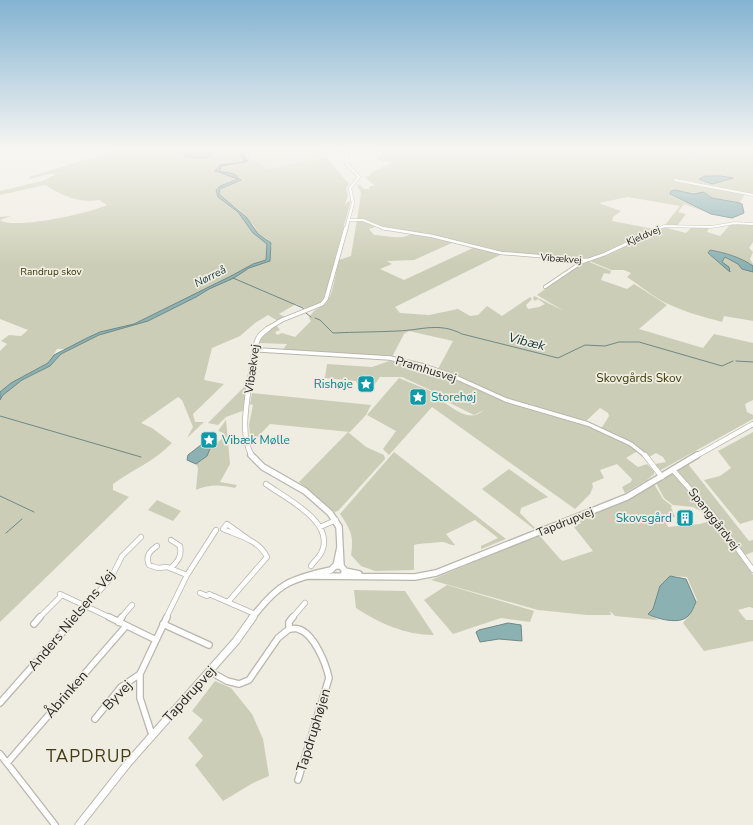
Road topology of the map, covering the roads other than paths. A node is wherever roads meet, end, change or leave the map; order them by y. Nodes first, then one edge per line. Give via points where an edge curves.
1 (350, 188) edge
2 (719, 188) edge
3 (753, 195) edge
4 (348, 220) junction
5 (753, 224) edge
6 (587, 260) junction
7 (545, 287) dead end
8 (255, 347) junction
9 (260, 350) junction
10 (254, 353) junction
11 (753, 424) edge
12 (673, 470) junction
13 (662, 477) junction
14 (266, 484) dead end
15 (336, 520) junction
16 (320, 527) junction
17 (216, 530) dead end
18 (141, 537) dead end
19 (248, 539) junction
20 (171, 540) dead end
21 (157, 546) dead end
22 (311, 566) dead end
23 (171, 568) junction
24 (341, 569) junction
25 (753, 570) edge
26 (332, 573) junction
27 (187, 575) junction
28 (200, 593) dead end
29 (228, 602) junction
30 (305, 603) dead end
31 (132, 605) dead end
32 (86, 606) junction
33 (255, 615) junction
34 (118, 622) junction
35 (34, 624) dead end
36 (163, 624) junction
37 (126, 626) junction
38 (289, 629) junction
39 (156, 640) junction
40 (209, 645) dead end
41 (209, 671) junction
42 (140, 674) junction
43 (0, 703) edge
44 (95, 719) dead end
45 (152, 736) junction
46 (0, 754) edge
47 (6, 763) junction
48 (298, 780) dead end
49 (55, 825) edge
50 (79, 825) edge

1 - 4 street, Vibækvej via 353,203
2 - 3 street
4 - 6 street, Vibækvej via 363,220 385,229 432,236 501,253
4 - 8 street, Vibækvej via 325,302 264,330 259,334
5 - 6 street, Kjeldvej via 711,227 664,226
6 - 7 street, Kjeldvej via 577,264
8 - 9 street, Pramhusvej
8 - 10 street, Vibækvej
9 - 10 street
9 - 13 street, Pramhusvej via 390,358 424,366 506,400 599,429 638,448
10 - 15 street, Vibækvej via 246,430 250,453 259,464 290,481 327,509
11 - 12 street, Tapdrupvej
12 - 13 street, Tapdrupvej
12 - 25 street, Spanggårdvej via 713,516
13 - 24 street, Tapdrupvej via 627,497 436,573 415,577 364,576
14 - 16 street via 304,510
15 - 16 street
15 - 24 street via 340,533
16 - 22 street via 324,544 320,556
17 - 27 street
18 - 32 street, Anders Nielsens Vej via 122,556 111,578
19 - 19 street via 227,524 223,529 239,536
19 - 29 street via 264,550 267,557
20 - 23 street via 178,544 182,553
21 - 23 street via 148,553 147,562 153,568
23 - 27 street
24 - 26 street
24 - 26 street, Tapdrupvej via 337,577
26 - 33 street, Tapdrupvej via 308,576 284,584
27 - 36 street
28 - 29 street
29 - 33 street
30 - 38 street via 289,622
31 - 34 street
32 - 34 street
32 - 35 street via 61,594
32 - 43 street, Anders Nielsens Vej
33 - 41 street, Tapdrupvej
34 - 37 street
36 - 39 street
36 - 40 street
37 - 39 street
37 - 47 street, Åbrinken
38 - 41 street via 278,637 249,682 239,685
38 - 48 street, Tapdruphøjen via 299,629 309,636 326,662 329,678 328,689
39 - 42 street
41 - 45 street, Tapdrupvej
42 - 44 street, Byvej via 121,687
42 - 45 street via 140,698
45 - 50 street, Tapdrupvej via 101,795
46 - 47 street
47 - 49 street

